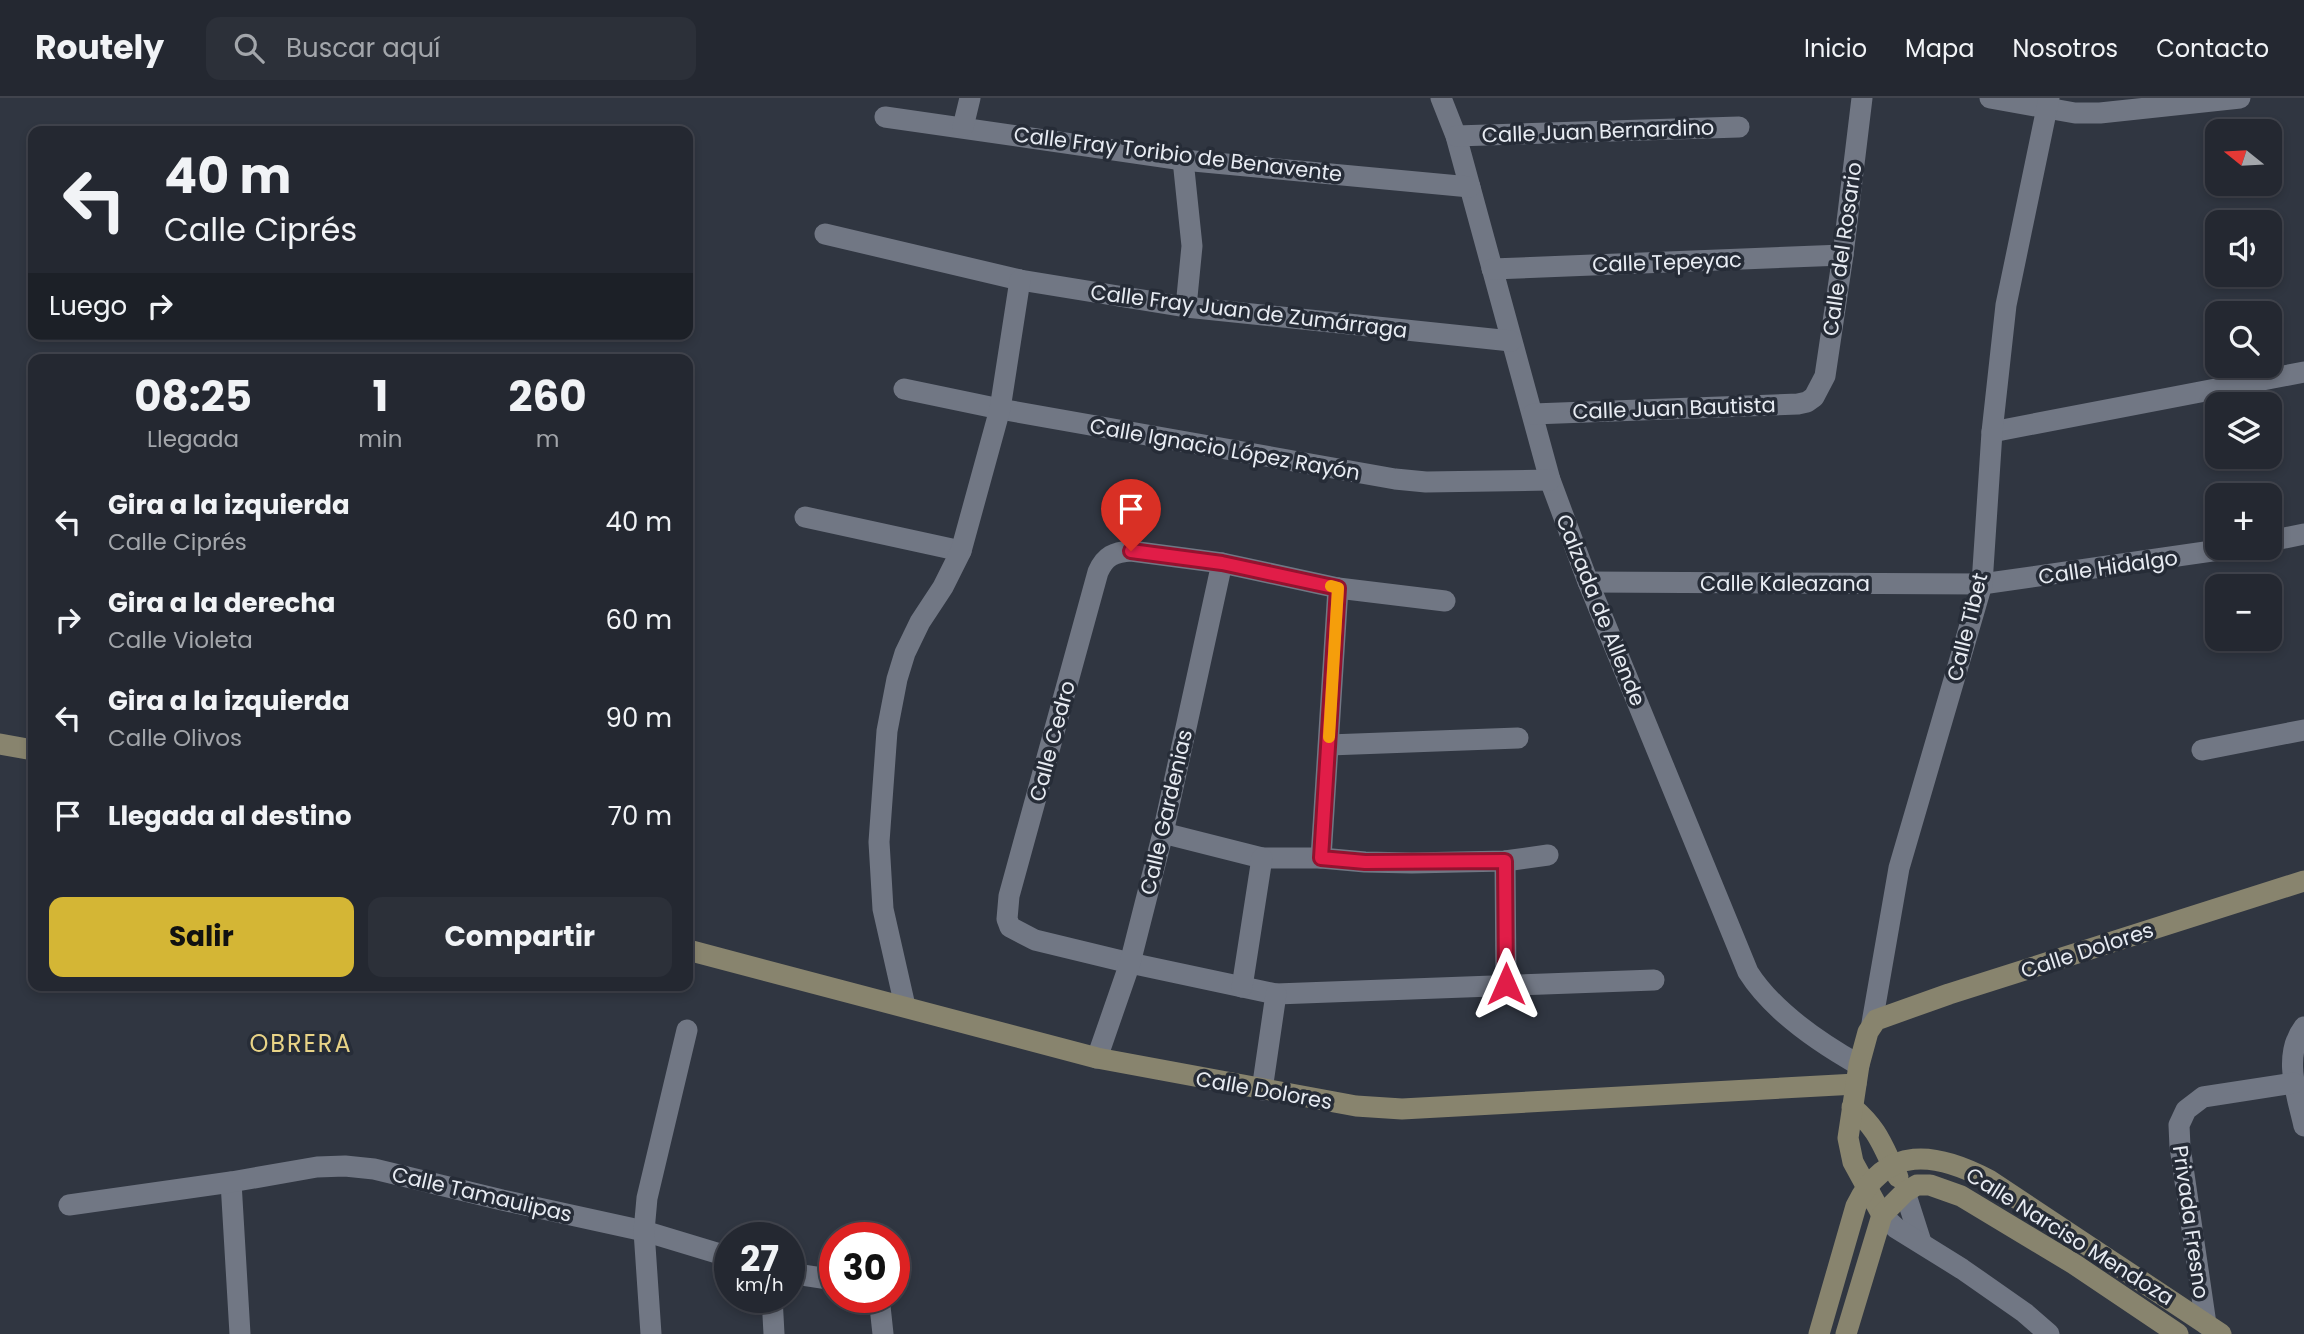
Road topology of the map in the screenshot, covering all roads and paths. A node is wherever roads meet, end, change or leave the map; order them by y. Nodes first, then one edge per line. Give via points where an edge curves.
1 (970, 98) edge
2 (1441, 98) edge
3 (1862, 98) edge
4 (1990, 98) edge
5 (2240, 98) edge
6 (2205, 100) edge
7 (2047, 104) edge
8 (886, 117) dead end
9 (963, 127) junction
10 (1739, 127) dead end
11 (1456, 136) junction
12 (1183, 160) junction
13 (1471, 187) junction
14 (825, 234) dead end
15 (1843, 254) junction
16 (1492, 269) junction
17 (1020, 280) junction
18 (1186, 307) junction
19 (1511, 341) junction
20 (2304, 372) edge
21 (904, 388) dead end
22 (1814, 397) joint
23 (1000, 409) junction
24 (1533, 414) junction
25 (1992, 432) junction
26 (1550, 481) junction
27 (805, 517) dead end
28 (2304, 534) edge
29 (2282, 539) edge
30 (961, 551) junction
31 (2205, 552) edge
32 (1222, 563) junction
33 (1588, 582) junction
34 (1982, 584) junction
35 (1338, 588) junction
36 (1446, 601) dead end
37 (2304, 730) edge
38 (1518, 738) dead end
39 (0, 744) edge
40 (1329, 746) junction
41 (28, 749) edge
42 (2202, 750) dead end
43 (1163, 833) junction
44 (1548, 855) dead end
45 (1262, 858) junction
46 (1321, 858) junction
47 (1505, 861) junction
48 (2304, 881) edge
49 (693, 951) edge
50 (1130, 963) junction
51 (1654, 980) dead end
52 (1506, 984) junction
53 (1242, 988) junction
54 (1276, 994) junction
55 (905, 1006) junction
56 (1872, 1023) junction
57 (2304, 1027) edge
58 (687, 1030) dead end
59 (1097, 1058) junction
60 (1857, 1075) junction
61 (2294, 1083) junction
62 (1262, 1090) junction
63 (1852, 1107) junction
64 (2304, 1126) edge
65 (1891, 1164) junction
66 (231, 1182) junction
67 (1865, 1188) junction
68 (1905, 1192) junction
69 (69, 1205) dead end
70 (1882, 1215) junction
71 (644, 1231) junction
72 (1921, 1242) junction
73 (2089, 1245) junction
74 (714, 1252) edge
75 (2074, 1264) junction
76 (773, 1313) edge
77 (881, 1313) edge
78 (2214, 1329) edge
79 (240, 1334) edge
80 (651, 1334) edge
81 (774, 1334) edge
82 (883, 1334) edge
83 (1819, 1334) edge
84 (1846, 1334) edge
85 (2049, 1334) edge
86 (2178, 1334) edge

1 - 9 street
2 - 11 street, Calzada de Allende
3 - 15 street, Calle del Rosario
4 - 7 street
5 - 6 street
6 - 7 street via 2100,113
7 - 25 street, Calle Tibet via 2006,305
8 - 9 street, Calle Fray Toribio de Benavente
9 - 12 street, Calle Fray Toribio de Benavente
10 - 11 street, Calle Juan Bernardino
11 - 13 street, Calzada de Allende
12 - 13 street, Calle Fray Toribio de Benavente
12 - 18 street via 1192,246
13 - 16 street, Calzada de Allende
14 - 17 street, Calle Fray Juan de Zumárraga
15 - 16 street, Calle Tepeyac
15 - 22 street, Calle del Rosario via 1825,376
16 - 19 street, Calzada de Allende
17 - 18 street, Calle Fray Juan de Zumárraga
17 - 23 street
18 - 19 street, Calle Fray Juan de Zumárraga
19 - 24 street, Calzada de Allende
20 - 25 street
21 - 23 street, Calle Ignacio López Rayón
22 - 24 street, Calle Juan Bautista via 1798,404
23 - 26 street, Calle Ignacio López Rayón via 1395,479
23 - 30 street
24 - 26 street, Calzada de Allende
25 - 34 street, Calle Tibet
26 - 33 street, Calzada de Allende
27 - 30 street
28 - 29 street
30 - 55 street via 905,653 887,731 879,842 883,909
31 - 34 street, Calle Hidalgo
32 - 35 street
32 - 43 street, Calle Gardenias
32 - 50 street, Calle Cedro via 1131,551 1107,557 1098,572 1009,896 1010,927 1035,940
33 - 34 street, Calle Kaleazana
33 - 60 street, Calzada de Allende via 1748,972 1801,1027
34 - 56 street, Calle Tibet via 1899,868
35 - 36 street
35 - 40 street
37 - 42 street
38 - 40 street
39 - 41 street
40 - 46 street
43 - 45 street
43 - 50 street, Calle Gardenias
44 - 47 street
45 - 46 street
45 - 53 street
46 - 47 street
47 - 52 street
48 - 56 street, Calle Dolores via 1949,994
49 - 55 street, Calle Dolores
50 - 53 street
50 - 59 street, Calle Gardenias
51 - 52 street
52 - 54 street
53 - 54 street
54 - 62 street
55 - 59 street, Calle Dolores
56 - 60 street, Calle Tibet
57 - 61 street via 2293,1046
58 - 71 street via 652,1171
59 - 62 street, Calle Dolores
60 - 62 street, Calle Dolores via 1402,1110
60 - 63 street, Calle Tibet
61 - 64 street
61 - 78 street, Privada Fresno via 2203,1097 2186,1110 2179,1125
63 - 65 street via 1878,1133
63 - 67 street, Calle Tibet via 1848,1138
65 - 67 street
65 - 68 street
65 - 73 street, Calle Narciso Mendoza via 1931,1157 1973,1171
66 - 69 street, Calle Tamaulipas
66 - 71 street, Calle Tamaulipas via 317,1167 364,1168
66 - 79 street
67 - 70 street, Calle Tibet
67 - 83 street
68 - 70 street
68 - 72 street
68 - 75 street, Calle Narciso Mendoza via 1917,1185 1948,1190
70 - 72 street
70 - 84 street
71 - 74 street, Calle Tamaulipas
71 - 80 street
72 - 85 street via 2025,1312
73 - 75 street
73 - 78 street, Calle Narciso Mendoza
75 - 86 street, Calle Narciso Mendoza
76 - 81 street
77 - 82 street

